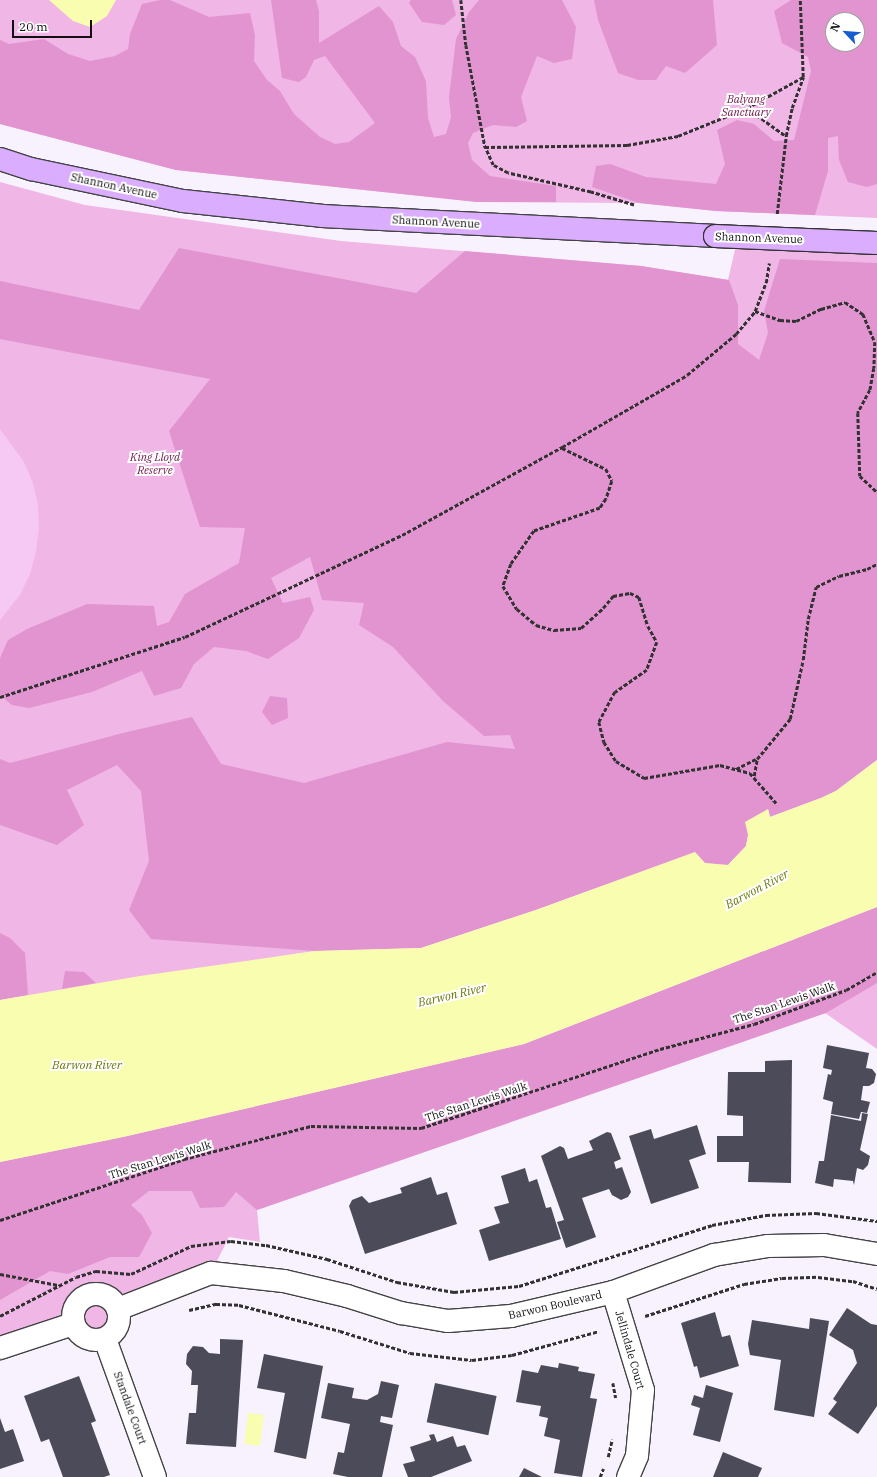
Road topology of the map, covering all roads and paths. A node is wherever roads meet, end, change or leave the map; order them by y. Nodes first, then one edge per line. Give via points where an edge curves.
1 (462, 0) edge
2 (800, 0) edge
3 (803, 77) junction
4 (747, 108) junction
5 (786, 136) junction
6 (485, 147) junction
7 (0, 159) edge
8 (641, 208) dead end
9 (776, 221) dead end
10 (877, 243) edge
11 (770, 260) dead end
12 (755, 311) junction
13 (562, 447) junction
14 (877, 492) edge
15 (877, 564) edge
16 (0, 697) edge
17 (757, 759) junction
18 (736, 769) junction
19 (754, 777) junction
20 (777, 804) dead end
21 (877, 972) edge
22 (0, 1220) edge
23 (877, 1220) edge
24 (877, 1254) edge
25 (0, 1274) edge
26 (58, 1285) junction
27 (613, 1292) junction
28 (118, 1309) junction
29 (0, 1316) edge
30 (73, 1324) junction
31 (105, 1339) junction
32 (0, 1348) edge
33 (612, 1376) dead end
34 (616, 1407) dead end
35 (612, 1437) dead end
36 (155, 1477) edge
37 (600, 1477) edge
38 (628, 1477) edge

1 - 6 path via 466,45
2 - 3 path
3 - 4 path
3 - 5 path
4 - 5 path
4 - 6 path via 678,136 627,145
5 - 9 path
6 - 8 path via 493,165 508,172 592,192
7 - 10 main road, Shannon Avenue, bridge via 31,169 183,201 292,212
11 - 12 path via 766,283
12 - 13 path via 736,334 687,375
12 - 14 path via 780,320 796,321 845,302 863,314 875,342 870,390 858,413 860,476
13 - 16 path via 402,535 185,637
13 - 18 path via 606,469 612,481 606,499 600,508 534,531 511,564 503,586 517,609 536,625 554,630 581,628 613,596 630,593 639,597 648,626 657,642 647,670 615,692 599,722 604,742 616,761 644,778 720,765
15 - 17 path via 839,576 816,587 790,719
17 - 18 path
17 - 19 path
18 - 19 path
19 - 20 path
21 - 22 path, The Stan Lewis Walk via 846,990 754,1024 660,1049 422,1128 311,1126 184,1159
23 - 26 path via 816,1213 743,1219 712,1225 551,1278 487,1290 454,1292 420,1288 327,1259 266,1245 231,1241 191,1246 131,1274 96,1271
24 - 27 street, Barwon Boulevard via 824,1245 768,1246 714,1255
25 - 26 path
26 - 29 path
27 - 28 street, Barwon Boulevard via 511,1316 448,1321 401,1313 284,1281 211,1273
27 - 38 street, Jellindale Court via 643,1390 637,1456
28 - 30 street via 108,1297 100,1294 88,1295 78,1301 74,1308
28 - 31 street via 116,1330
30 - 31 street via 82,1336 89,1340
30 - 32 street
31 - 36 street, Standale Court
33 - 34 path
35 - 37 path

